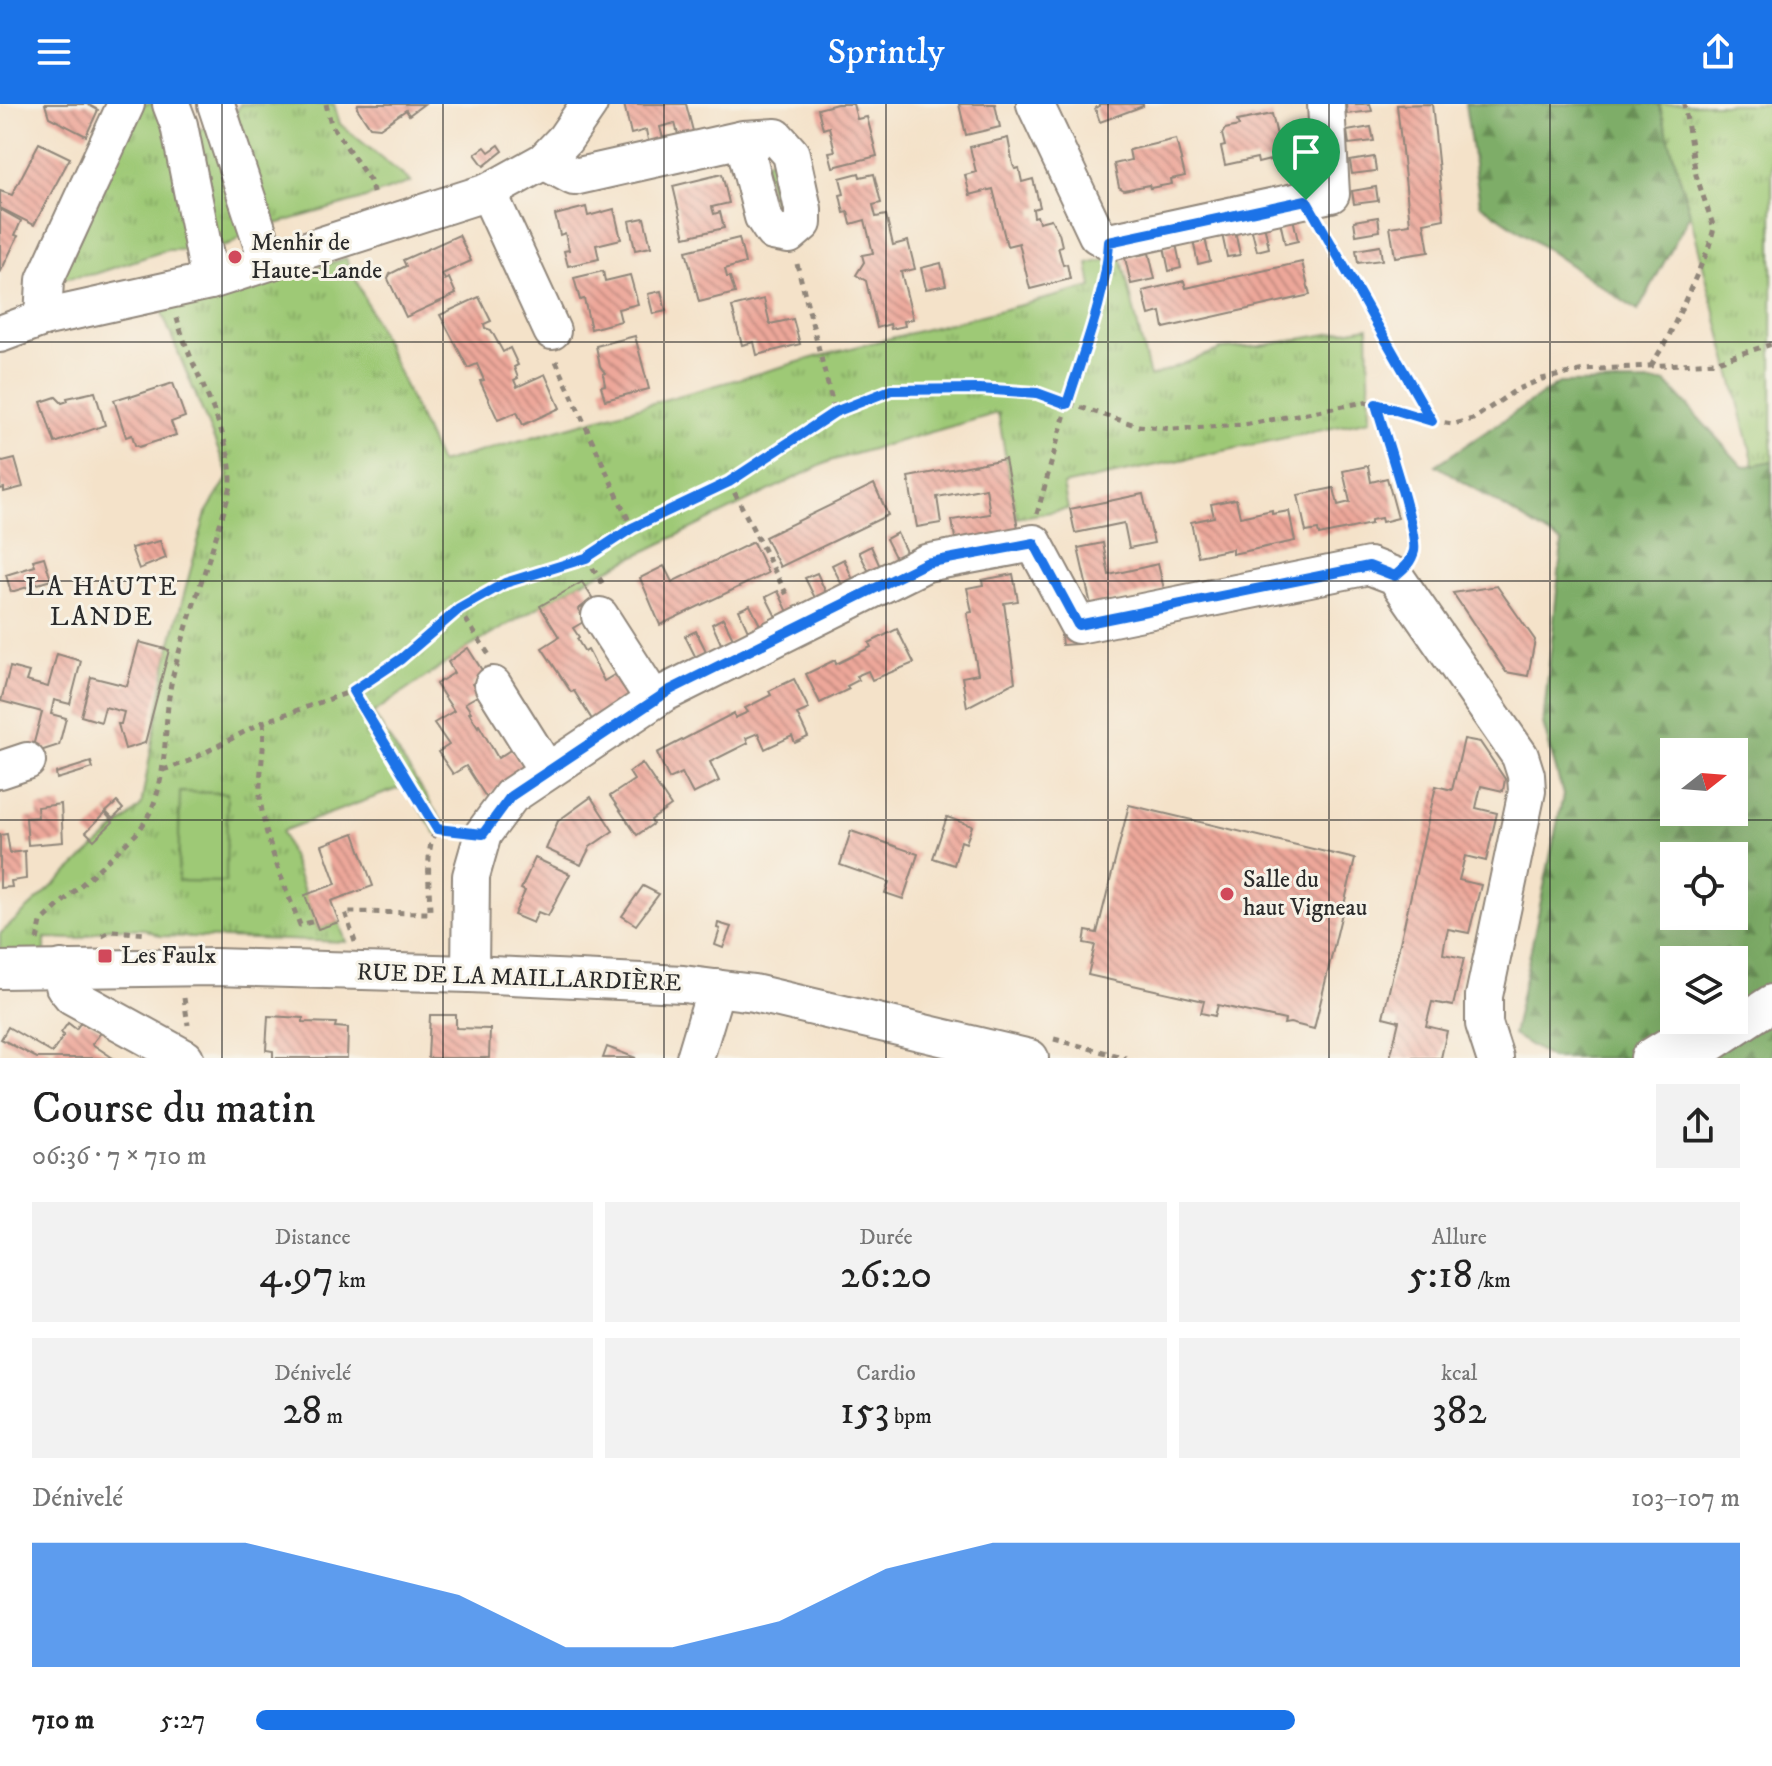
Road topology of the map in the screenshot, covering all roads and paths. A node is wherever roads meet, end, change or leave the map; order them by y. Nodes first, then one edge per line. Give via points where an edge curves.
1 (126, 104) edge
2 (589, 104) edge
3 (1035, 104) edge
4 (1326, 104) edge
5 (1684, 104) edge
6 (217, 107) edge
7 (175, 114) edge
8 (544, 161) junction
9 (488, 192) junction
10 (1306, 200) junction
11 (789, 235) joint
12 (1109, 242) junction
13 (268, 262) junction
14 (210, 281) junction
15 (169, 291) junction
16 (43, 318) junction
17 (552, 331) joint
18 (0, 334) edge
19 (1772, 344) edge
20 (1650, 367) junction
21 (1067, 404) junction
22 (1376, 404) junction
23 (835, 412) junction
24 (1432, 421) junction
25 (729, 482) junction
26 (632, 528) junction
27 (1034, 543) junction
28 (1395, 576) junction
29 (600, 616) dead end
30 (802, 624) junction
31 (493, 685) dead end
32 (353, 691) junction
33 (654, 700) junction
34 (263, 722) junction
35 (163, 770) junction
36 (547, 771) junction
37 (437, 829) junction
38 (483, 834) junction
39 (315, 921) dead end
40 (358, 951) dead end
41 (51, 969) junction
42 (0, 970) edge
43 (470, 974) junction
44 (716, 988) junction
45 (1772, 1002) edge
46 (1748, 1008) edge
47 (1689, 1034) edge
48 (185, 1058) edge
49 (695, 1058) edge
50 (1030, 1058) edge
51 (1495, 1058) edge
52 (1649, 1058) edge
53 (1688, 1058) edge

1 - 16 street via 45,280
2 - 8 street
3 - 12 street via 1097,235
4 - 10 street via 1331,194
5 - 20 path via 1696,175 1714,228 1668,338
6 - 7 street
6 - 13 street
7 - 14 street
8 - 9 street
8 - 11 street via 574,177 743,139 763,217 773,232
9 - 13 street
9 - 17 street
10 - 12 street
10 - 24 path
11 - 23 path
12 - 21 path
13 - 14 street
14 - 15 street
15 - 16 street
15 - 35 path via 184,346 232,471 172,679
16 - 18 street
17 - 26 path via 549,344
19 - 20 path via 1714,362
20 - 24 path via 1584,370 1542,379 1473,419 1453,424
21 - 22 path via 1138,426 1173,429 1244,425
21 - 23 path via 1037,393 891,390
21 - 27 path
22 - 24 path
22 - 28 path via 1415,549 1409,565
23 - 25 path
25 - 26 path
25 - 30 path
26 - 32 path via 586,558 505,583 459,609 401,659
27 - 28 street via 1078,625 1369,566
27 - 30 street via 926,563
28 - 51 street via 1520,756 1526,775 1484,996 1484,1024
29 - 33 street
30 - 33 street
31 - 36 street
32 - 34 path
32 - 37 path
33 - 36 street
34 - 35 path
34 - 39 path via 261,803 270,843 300,925
35 - 41 path via 142,827 41,922 37,937
36 - 38 street via 511,796
37 - 38 path
37 - 40 path via 430,849 430,913 345,912
38 - 43 street via 471,876
41 - 42 street, RUE DE LA MAILLARDIÈRE
41 - 43 street, RUE DE LA MAILLARDIÈRE
41 - 48 street via 72,996
43 - 44 street, RUE DE LA MAILLARDIÈRE
44 - 49 street
44 - 50 street, RUE DE LA MAILLARDIÈRE
45 - 46 street
45 - 53 street
47 - 52 street

